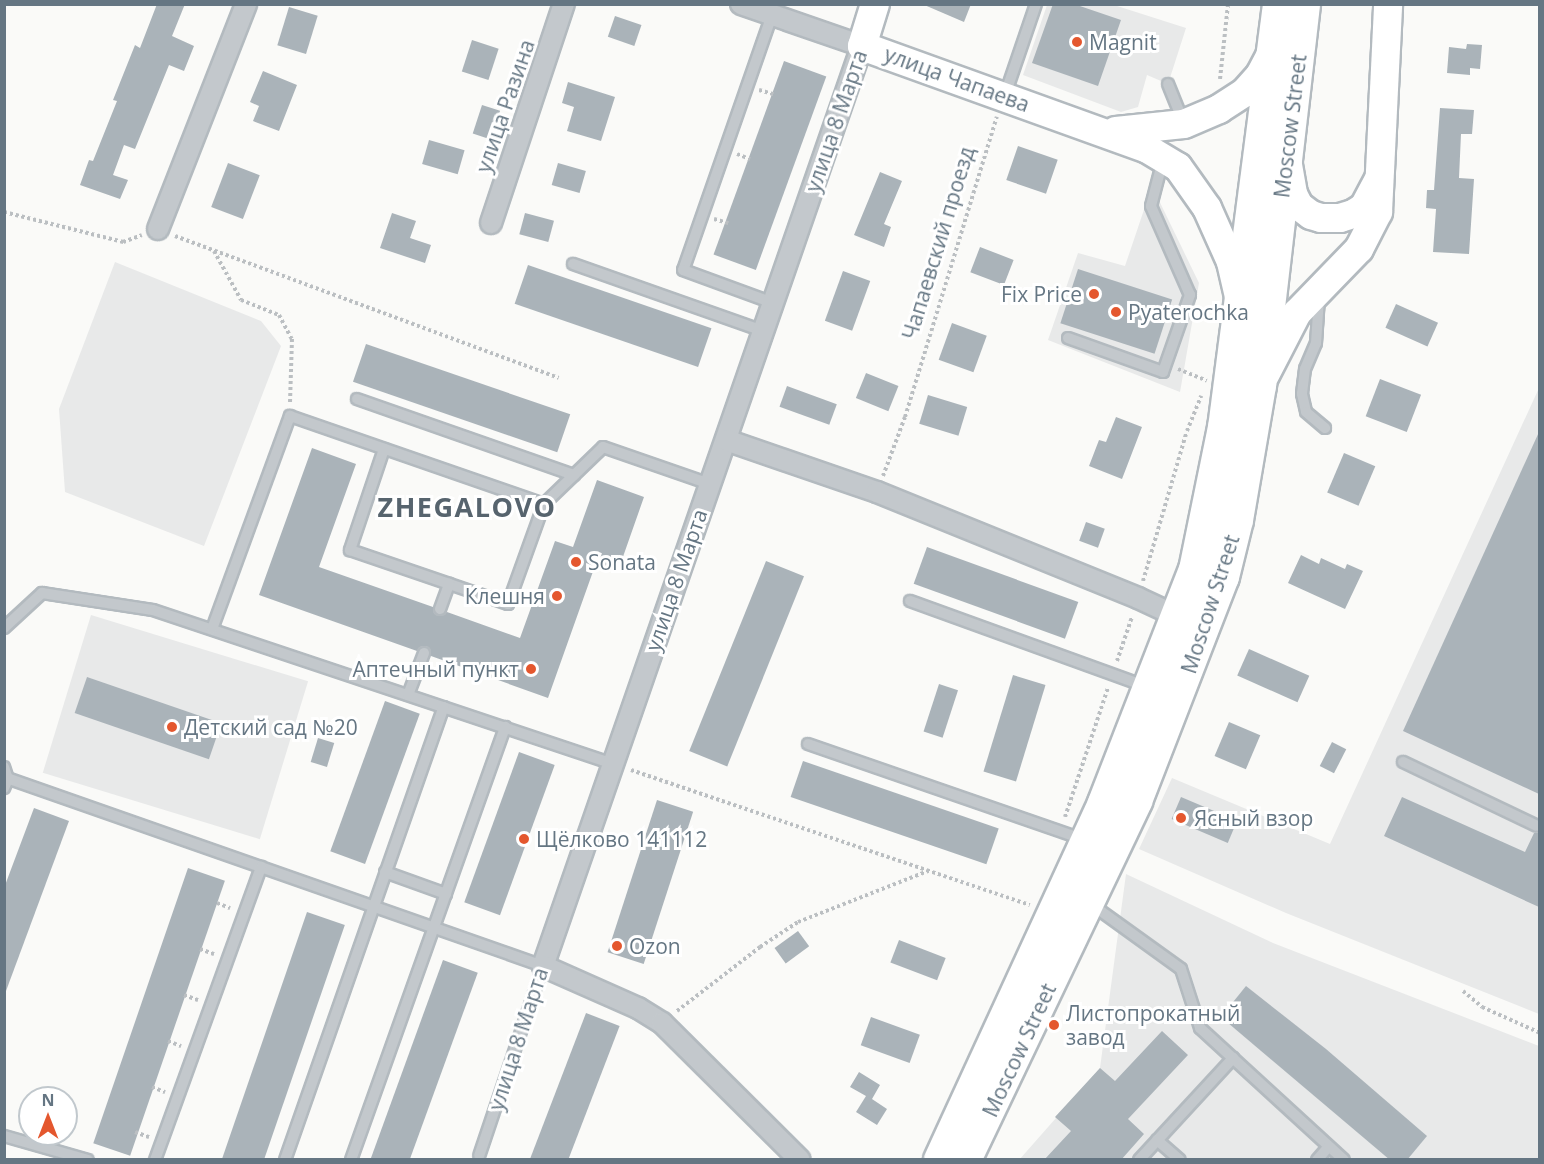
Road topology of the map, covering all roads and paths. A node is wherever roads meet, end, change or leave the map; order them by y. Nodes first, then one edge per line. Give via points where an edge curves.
1 (246, 4) edge
2 (564, 4) edge
3 (741, 4) edge
4 (875, 4) edge
5 (1036, 4) edge
6 (1228, 4) edge
7 (1279, 4) edge
8 (1304, 4) edge
9 (1388, 4) edge
10 (772, 15) junction
11 (862, 46) junction
12 (1274, 49) junction
13 (1220, 81) dead end
14 (1168, 84) dead end
15 (1004, 97) junction
16 (1184, 124) junction
17 (1105, 132) junction
18 (1286, 152) junction
19 (1164, 157) junction
20 (1382, 171) junction
21 (4, 212) edge
22 (491, 223) dead end
23 (158, 229) junction
24 (214, 250) junction
25 (573, 264) dead end
26 (1319, 291) junction
27 (773, 303) junction
28 (1241, 305) junction
29 (763, 331) junction
30 (1068, 338) dead end
31 (1166, 364) junction
32 (559, 378) dead end
33 (1207, 382) dead end
34 (1260, 385) junction
35 (357, 399) dead end
36 (290, 416) junction
37 (1325, 428) dead end
38 (726, 440) junction
39 (384, 449) junction
40 (574, 474) junction
41 (710, 484) junction
42 (877, 492) junction
43 (544, 504) junction
44 (449, 584) junction
45 (910, 601) dead end
46 (440, 609) dead end
47 (1179, 617) junction
48 (4, 628) edge
49 (212, 629) junction
50 (424, 653) dead end
51 (1150, 688) junction
52 (408, 695) junction
53 (444, 707) junction
54 (505, 727) junction
55 (808, 744) dead end
56 (1403, 762) dead end
57 (611, 763) junction
58 (4, 767) edge
59 (6, 782) edge
60 (1537, 826) dead end
61 (1087, 840) junction
62 (261, 867) junction
63 (928, 871) junction
64 (385, 872) junction
65 (446, 894) junction
66 (1089, 902) junction
67 (1031, 905) dead end
68 (372, 908) junction
69 (434, 928) junction
70 (543, 966) junction
71 (1463, 992) dead end
72 (662, 1023) junction
73 (1539, 1034) edge
74 (1233, 1058) junction
75 (4, 1136) edge
76 (1157, 1140) junction
77 (1329, 1146) junction
78 (479, 1156) dead end
79 (88, 1160) edge
80 (155, 1160) edge
81 (285, 1160) edge
82 (351, 1160) edge
83 (800, 1160) edge
84 (940, 1160) edge
85 (965, 1160) edge
86 (1139, 1160) edge
87 (1180, 1160) edge
88 (1317, 1160) edge
89 (1344, 1160) edge

1 - 23 street
2 - 22 street, улица Разина
3 - 10 street, улица Чапаева
4 - 11 street, улица 8 Марта
5 - 15 lane
6 - 13 path
7 - 12 main road, Moscow Street
8 - 18 main road, Moscow Street
9 - 20 street
10 - 11 street, улица Чапаева
10 - 27 lane via 683,270
11 - 15 street, улица Чапаева
11 - 27 street, улица 8 Марта
12 - 16 street via 1260,75 1244,93
12 - 28 main road, Moscow Street
14 - 16 lane
15 - 17 street, улица Чапаева
15 - 42 path, Чапаевский проезд
16 - 17 street
17 - 19 street, улица Чапаева
18 - 20 street via 1293,194 1299,206 1321,218 1340,218 1364,207
18 - 34 main road, Moscow Street
19 - 28 street via 1178,167 1207,208 1231,262
19 - 31 lane via 1150,206 1190,295
20 - 26 street via 1378,212 1368,237
21 - 23 path via 123,242
23 - 24 path
24 - 32 path
24 - 36 path via 241,300 279,315 292,339
25 - 29 lane
26 - 34 street via 1297,313
26 - 37 lane via 1316,343 1305,369 1302,394 1306,412
27 - 29 street, улица 8 Марта
28 - 47 main road, Moscow Street via 1208,515
29 - 38 street, улица 8 Марта
30 - 31 lane via 1163,372
31 - 33 path
34 - 66 main road, Moscow Street via 1238,520 1223,577 1156,756
35 - 40 lane
36 - 39 lane
36 - 49 lane
38 - 41 street, улица 8 Марта
38 - 42 street
39 - 43 lane
39 - 44 lane via 350,550
40 - 41 lane via 603,447
40 - 43 lane
41 - 57 street, улица 8 Марта
42 - 47 street
43 - 44 lane via 508,604
44 - 46 lane
45 - 51 lane
47 - 51 main road, Moscow Street
48 - 49 lane via 42,593 153,610
49 - 52 lane
50 - 52 lane
51 - 61 main road, Moscow Street
52 - 53 lane
53 - 54 lane
53 - 64 lane
54 - 57 lane
54 - 65 lane
55 - 61 lane
56 - 60 lane
57 - 63 path
57 - 70 street, улица 8 Марта
58 - 59 lane
59 - 62 lane
61 - 84 main road, Moscow Street
62 - 68 lane
62 - 80 lane
63 - 67 path
63 - 72 path via 798,922
64 - 65 lane
64 - 68 lane
65 - 69 lane
66 - 74 lane via 1180,969 1200,1028
66 - 85 main road, Moscow Street
68 - 69 lane
68 - 81 lane
69 - 70 lane
69 - 82 lane
70 - 72 street via 638,1008
70 - 78 lane, улица 8 Марта
71 - 73 path via 1482,1007
72 - 83 street
74 - 76 lane
74 - 77 lane
75 - 79 lane
76 - 86 lane
76 - 87 lane
77 - 88 lane
77 - 89 lane

